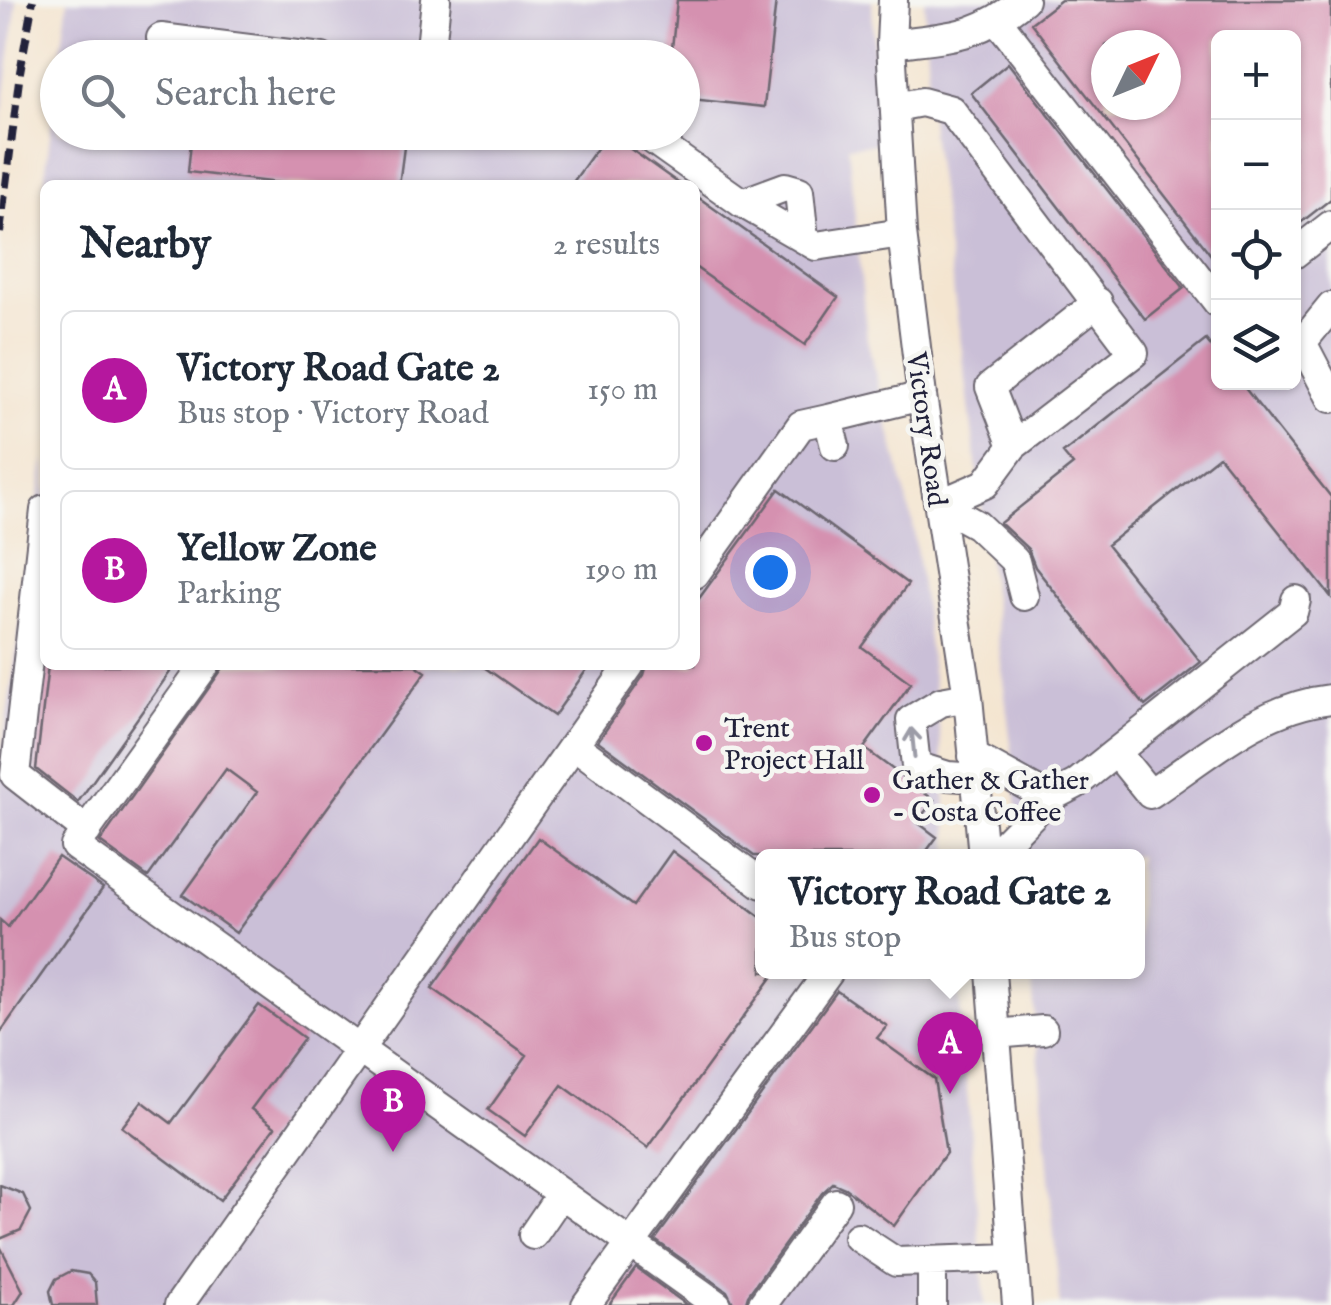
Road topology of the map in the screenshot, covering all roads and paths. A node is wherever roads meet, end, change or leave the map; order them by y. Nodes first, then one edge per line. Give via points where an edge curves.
1 (436, 0) edge
2 (893, 0) edge
3 (1024, 0) edge
4 (998, 21) junction
5 (161, 38) dead end
6 (177, 40) edge
7 (432, 40) edge
8 (891, 44) junction
9 (894, 107) junction
10 (667, 150) edge
11 (742, 203) junction
12 (902, 232) junction
13 (1327, 237) edge
14 (804, 239) junction
15 (1301, 250) edge
16 (1216, 300) edge
17 (1098, 302) junction
18 (1331, 307) edge
19 (922, 396) junction
20 (1331, 398) edge
21 (1014, 446) junction
22 (939, 504) junction
23 (40, 553) edge
24 (700, 567) edge
25 (1024, 596) dead end
26 (1296, 600) dead end
27 (202, 670) edge
28 (626, 670) edge
29 (968, 696) junction
30 (1331, 699) edge
31 (574, 745) junction
32 (1116, 752) junction
33 (975, 767) junction
34 (1049, 798) junction
35 (86, 831) junction
36 (982, 849) edge
37 (999, 849) edge
38 (755, 879) edge
39 (824, 979) edge
40 (991, 979) edge
41 (1043, 1030) dead end
42 (995, 1034) junction
43 (357, 1050) junction
44 (561, 1194) junction
45 (836, 1203) dead end
46 (533, 1236) dead end
47 (858, 1237) dead end
48 (632, 1244) junction
49 (1012, 1258) junction
50 (932, 1262) junction
51 (179, 1305) edge
52 (586, 1305) edge
53 (717, 1305) edge
54 (762, 1305) edge
55 (932, 1305) edge
56 (1017, 1305) edge

1 - 7 street
2 - 8 street, Victory Road
3 - 4 street
4 - 8 street via 969,34
4 - 16 street
5 - 6 street
8 - 9 street, Victory Road
9 - 12 street, Victory Road
9 - 17 street via 922,102 951,110
10 - 11 street
11 - 14 street
11 - 14 street via 785,187 799,191
12 - 14 street via 816,246
12 - 19 street, Victory Road
13 - 15 street
17 - 21 street via 990,387
17 - 21 street via 1134,353
18 - 20 street via 1304,346
19 - 22 street, Victory Road
19 - 24 street via 831,432 801,425
21 - 22 street via 985,484
22 - 25 street via 977,525 1015,562
22 - 29 street, Victory Road
23 - 35 street via 14,775
26 - 32 street via 1292,612
27 - 35 street
28 - 31 street
29 - 33 street, Victory Road
33 -> 29 street via 948,776 916,766 911,720
30 - 32 street via 1301,702 1258,720 1150,794
31 - 38 street
31 - 43 street
32 - 34 street
33 - 34 street
33 - 36 street, Victory Road
34 - 37 street
35 - 43 street via 76,846
39 - 48 street
40 - 42 street
41 - 42 street
42 - 49 street
43 - 44 street
43 - 51 street
44 - 46 street
44 - 48 street
45 - 54 street
47 - 50 street via 896,1262
48 - 52 street
48 - 53 street
49 - 50 street
49 - 56 street
50 - 55 street

